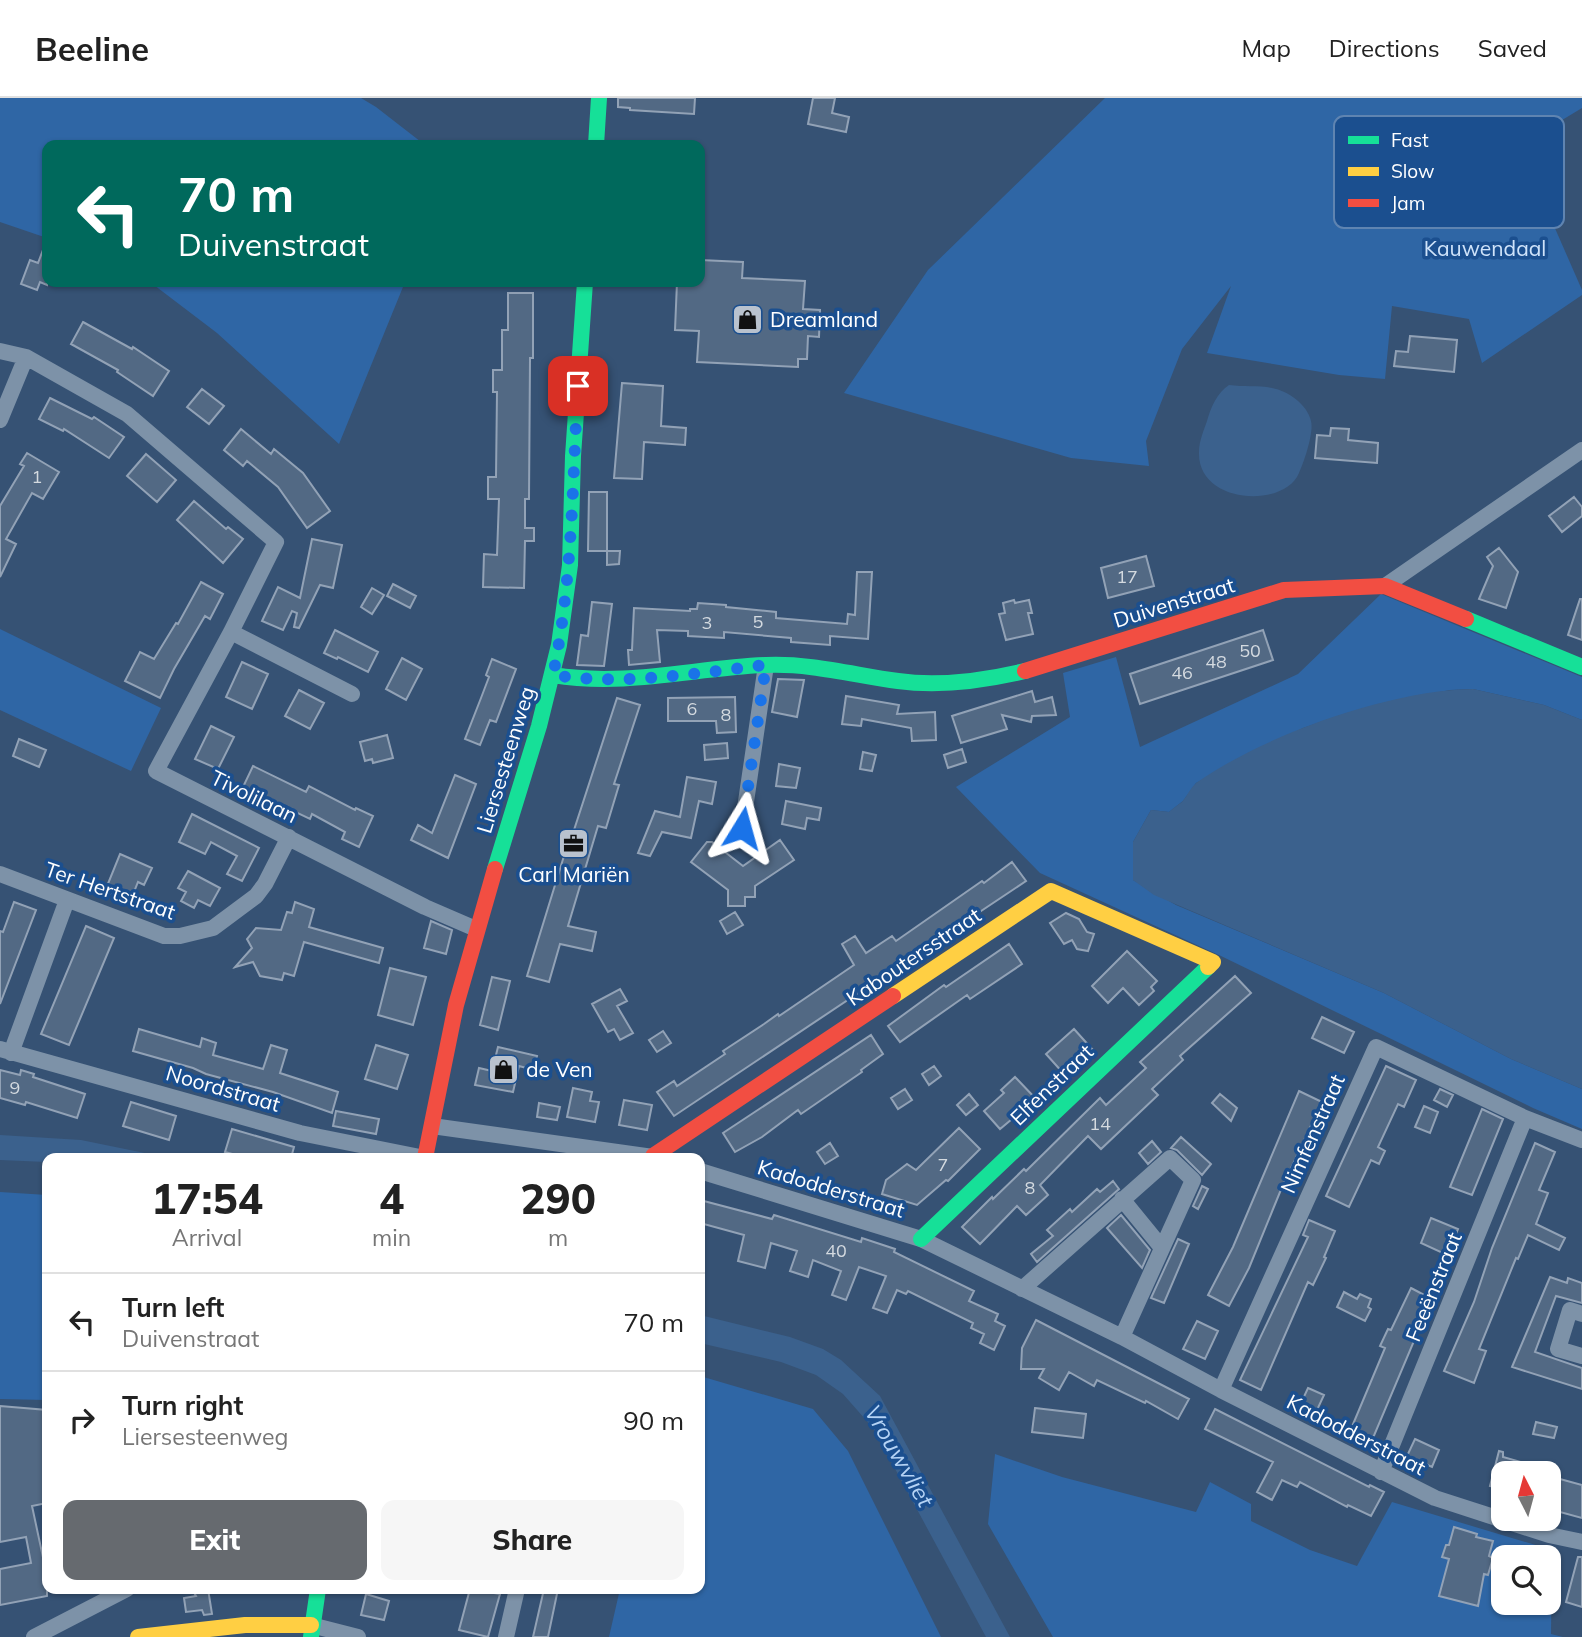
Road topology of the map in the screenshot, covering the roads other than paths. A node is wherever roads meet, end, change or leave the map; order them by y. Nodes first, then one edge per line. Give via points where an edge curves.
1 (599, 98) edge
2 (596, 140) edge
3 (585, 287) edge
4 (0, 351) edge
5 (26, 357) junction
6 (0, 420) edge
7 (1582, 450) edge
8 (1385, 586) junction
9 (231, 632) junction
10 (766, 665) junction
11 (1582, 667) edge
12 (553, 675) junction
13 (352, 694) dead end
14 (742, 828) dead end
15 (289, 837) junction
16 (0, 874) edge
17 (67, 900) junction
18 (476, 929) junction
19 (1213, 962) joint
20 (5, 1051) edge
21 (1525, 1118) junction
22 (432, 1126) junction
23 (1582, 1140) edge
24 (400, 1153) edge
25 (426, 1153) edge
26 (627, 1153) edge
27 (662, 1153) edge
28 (705, 1173) edge
29 (1122, 1199) junction
30 (921, 1239) junction
31 (1162, 1248) junction
32 (1022, 1289) junction
33 (1582, 1314) edge
34 (1122, 1337) junction
35 (1582, 1356) edge
36 (1221, 1390) junction
37 (1381, 1472) junction
38 (1582, 1542) edge
39 (117, 1594) edge
40 (317, 1594) edge
41 (516, 1594) edge
42 (311, 1631) edge
43 (218, 1632) edge
44 (34, 1637) edge
45 (138, 1637) edge
46 (358, 1637) edge
47 (506, 1637) edge

1 - 2 street
3 - 12 street, Liersesteenweg via 569,565
4 - 5 street, Tivolilaan
5 - 6 street
5 - 9 street, Tivolilaan via 127,414 276,542
7 - 8 street
8 - 10 street, Duivenstraat via 1284,590 1047,665 948,684
8 - 11 street, Duivenstraat
9 - 13 street
9 - 15 street, Tivolilaan via 156,771
10 - 12 street, Duivenstraat via 636,679 584,680
10 - 14 street
12 - 18 street, Liersesteenweg
15 - 17 street, Ter Hertstraat via 256,896 213,928 194,934 164,936
15 - 18 street, Tivolilaan
16 - 17 street, Ter Hertstraat
17 - 20 street, Noordstraat
18 - 22 street, Liersesteenweg via 451,1024
19 - 27 street, Kaboutersstraat via 1051,891
19 - 30 street, Elfenstraat
20 - 24 street, Noordstraat via 300,1133
21 - 23 street
21 - 36 street, Nimfenstraat via 1376,1047
21 - 37 street, Feeënstraat
22 - 25 street, Liersesteenweg
22 - 26 street
28 - 30 street, Kadodderstraat
29 - 31 street
29 - 31 street via 1170,1158 1193,1180
29 - 32 street
30 - 32 street, Kadodderstraat
31 - 34 street
32 - 34 street, Kadodderstraat
33 - 35 street via 1570,1310 1558,1349
34 - 36 street, Kadodderstraat
36 - 37 street, Kadodderstraat
37 - 38 street, Kadodderstraat via 1435,1498
39 - 44 street
40 - 42 street
41 - 47 street
42 - 43 street via 267,1623
42 - 46 street
43 - 45 street

